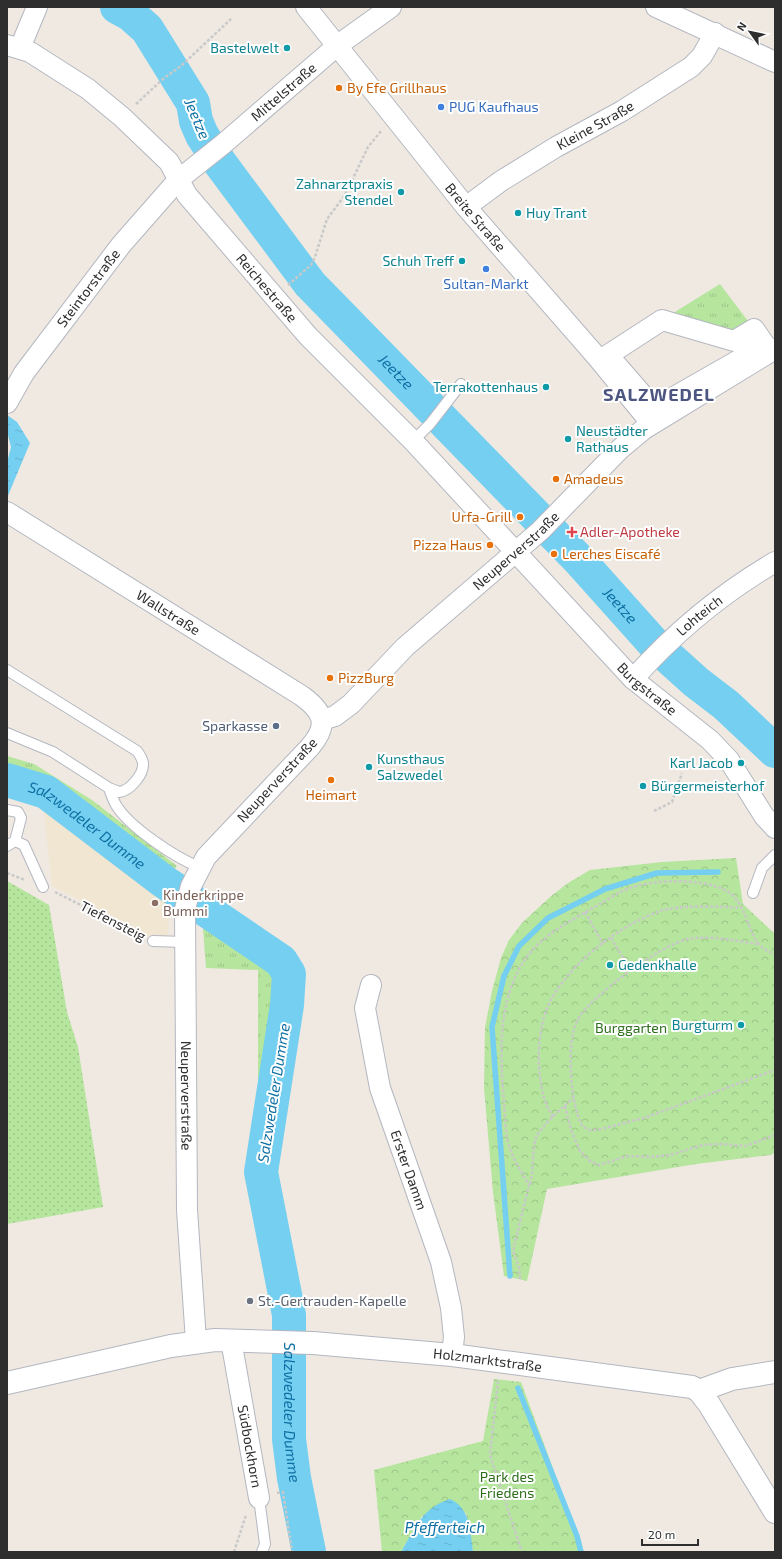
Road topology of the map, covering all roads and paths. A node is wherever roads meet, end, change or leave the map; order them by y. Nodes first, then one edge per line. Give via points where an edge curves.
1 (37, 7) edge
2 (306, 7) edge
3 (391, 7) edge
4 (656, 7) edge
5 (230, 19) dead end
6 (715, 33) junction
7 (338, 45) junction
8 (14, 46) edge
9 (775, 62) edge
10 (122, 117) junction
11 (395, 120) junction
12 (178, 180) junction
13 (466, 207) junction
14 (295, 280) dead end
15 (662, 320) joint
16 (774, 352) edge
17 (461, 384) dead end
18 (7, 404) edge
19 (651, 423) junction
20 (414, 441) junction
21 (8, 512) edge
22 (516, 551) junction
23 (775, 562) edge
24 (7, 670) edge
25 (633, 679) junction
26 (322, 720) junction
27 (7, 733) edge
28 (682, 773) dead end
29 (109, 788) junction
30 (7, 810) edge
31 (654, 811) dead end
32 (775, 828) edge
33 (10, 844) edge
34 (775, 855) edge
35 (200, 867) junction
36 (43, 887) joint
37 (753, 893) dead end
38 (741, 908) junction
39 (584, 912) junction
40 (611, 938) junction
41 (153, 941) joint
42 (185, 942) junction
43 (603, 944) junction
44 (758, 944) junction
45 (775, 955) edge
46 (630, 971) junction
47 (371, 985) dead end
48 (775, 1070) edge
49 (574, 1097) junction
50 (565, 1106) junction
51 (553, 1117) junction
52 (775, 1135) edge
53 (529, 1185) junction
54 (520, 1279) dead end
55 (231, 1340) junction
56 (196, 1341) junction
57 (452, 1355) junction
58 (500, 1360) junction
59 (775, 1372) edge
60 (7, 1383) edge
61 (699, 1391) junction
62 (259, 1498) junction
63 (775, 1512) edge
64 (234, 1552) edge
65 (262, 1552) edge
66 (292, 1552) edge
67 (522, 1552) edge

1 - 8 street
2 - 7 street, Breite Straße
3 - 7 street, Mittelstraße
4 - 6 street
5 - 10 path
6 - 9 street
6 - 13 street, Kleine Straße via 702,56 691,67 622,111 556,147
7 - 11 street, Breite Straße
7 - 12 street, Mittelstraße
8 - 10 street, Reichestraße via 30,52 88,89
10 - 12 street, Reichestraße via 169,162
11 - 13 street, Breite Straße
11 - 14 path via 368,146 345,195 324,226 315,257
12 - 18 street, Steintorstraße via 116,251 24,373
12 - 20 street, Reichestraße via 187,195 308,336
13 - 19 street, Breite Straße
15 - 15 street via 734,341 754,329 765,345 667,401 648,400 608,355
16 - 19 street, Neuperverstraße
17 - 20 lane
19 - 22 street, Neuperverstraße via 620,449 546,525
20 - 22 street, Reichestraße
21 - 26 street, Wallstraße via 302,696 316,708
22 - 25 street, Burgstraße
22 - 26 street, Neuperverstraße via 427,627 351,704 335,716
23 - 25 street, Lohteich via 717,601 662,648
24 - 29 lane via 137,751 143,764 130,788 119,792
25 - 32 street, Burgstraße via 710,740 729,760 764,816
26 - 35 street, Neuperverstraße via 319,735 313,744 218,843
27 - 29 lane via 53,752
28 - 31 path via 672,802
29 - 35 lane via 116,805 127,819 173,854
30 - 33 lane via 18,812 21,818
33 - 36 lane via 24,846
34 - 37 lane via 762,868
35 - 42 street, Neuperverstraße via 191,886 185,909
36 - 41 path, Tiefensteig
38 - 39 path via 726,890 691,882 671,882 626,889
38 - 40 path via 724,906 660,911
38 - 44 path
39 - 43 path
39 - 53 path via 545,939 524,961 510,989 503,1017 502,1080 508,1141 514,1159
40 - 43 path
40 - 46 path
41 - 42 lane, Tiefensteig
42 - 56 street, Neuperverstraße via 187,1210
43 - 51 path via 575,968 558,988 548,1006 540,1042 539,1062 541,1092 544,1103
44 - 45 path
44 - 46 path via 704,937 688,939 656,954
46 - 49 path via 593,1000 576,1022 571,1047
47 - 57 street, Erster Damm via 365,1008 380,1088 441,1262 451,1308 454,1337
48 - 49 path via 644,1118 597,1130 583,1127 576,1114
49 - 50 path
50 - 51 path
50 - 52 path via 580,1151 590,1161 599,1165 628,1156 670,1155 703,1145 746,1146
51 - 53 path via 536,1137 534,1167
53 - 54 path via 514,1251
55 - 56 street, Holzmarktstraße
55 - 57 street, Holzmarktstraße
55 - 62 street, Südbockhorn
56 - 60 street
57 - 58 street, Holzmarktstraße
58 - 61 street, Holzmarktstraße via 688,1386
58 - 67 path via 490,1455
59 - 61 street via 732,1379
61 - 63 street
62 - 64 path via 249,1504
62 - 65 lane, Südbockhorn via 265,1544
62 - 66 path via 283,1492

